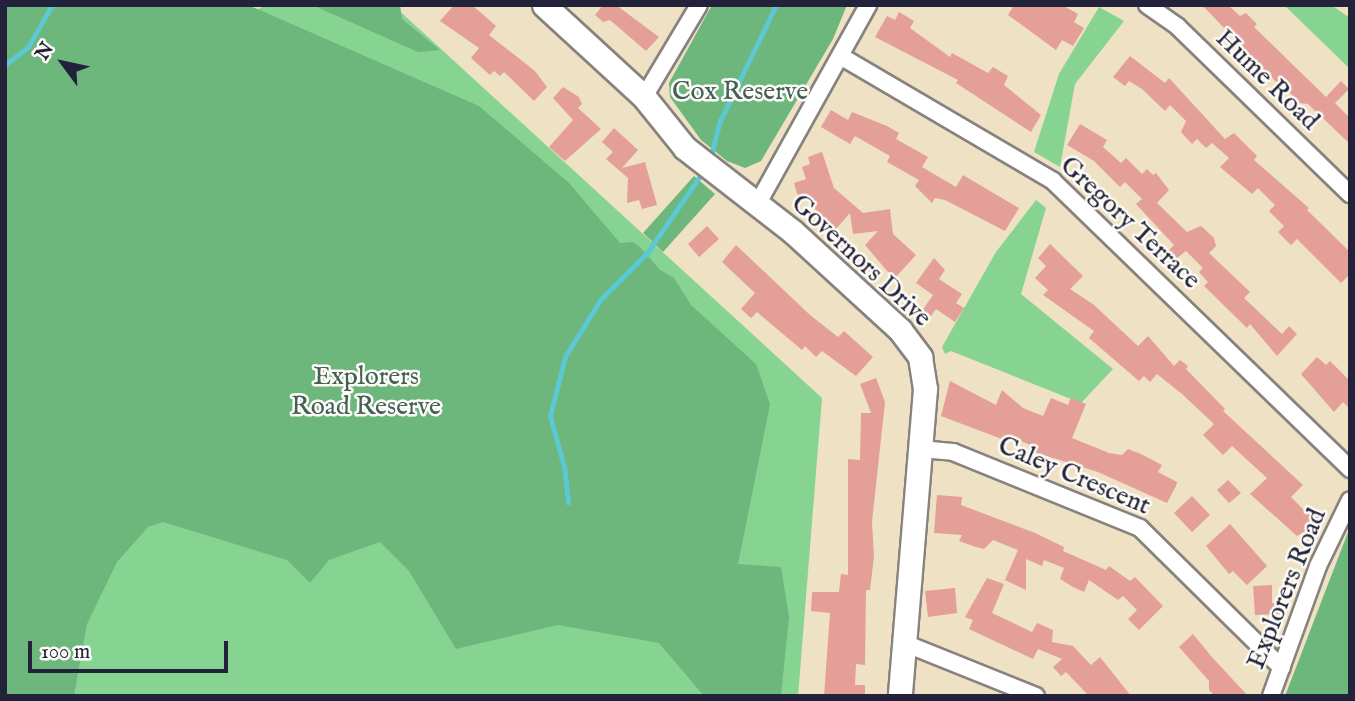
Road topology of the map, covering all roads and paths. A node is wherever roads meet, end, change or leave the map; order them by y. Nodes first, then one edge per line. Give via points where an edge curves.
1 (544, 5) edge
2 (699, 5) edge
3 (869, 5) edge
4 (1147, 5) edge
5 (842, 57) junction
6 (644, 97) junction
7 (1350, 194) edge
8 (758, 203) junction
9 (920, 449) junction
10 (1350, 469) edge
11 (1350, 500) edge
12 (904, 643) junction
13 (1282, 667) junction
14 (900, 696) edge
15 (1036, 696) edge
16 (1270, 696) edge

1 - 6 main road, Governors Drive
2 - 6 street
3 - 5 street
4 - 7 street, Hume Road via 1178,27
5 - 8 street
5 - 10 street, Gregory Terrace via 1053,181
6 - 8 main road, Governors Drive via 685,148
8 - 9 main road, Governors Drive via 914,345 925,378
9 - 12 main road, Governors Drive
9 - 13 street, Caley Crescent via 953,452 1140,528
11 - 13 street, Explorers Road via 1318,566
12 - 14 main road, Governors Drive
12 - 15 street
13 - 16 street, Explorers Road

